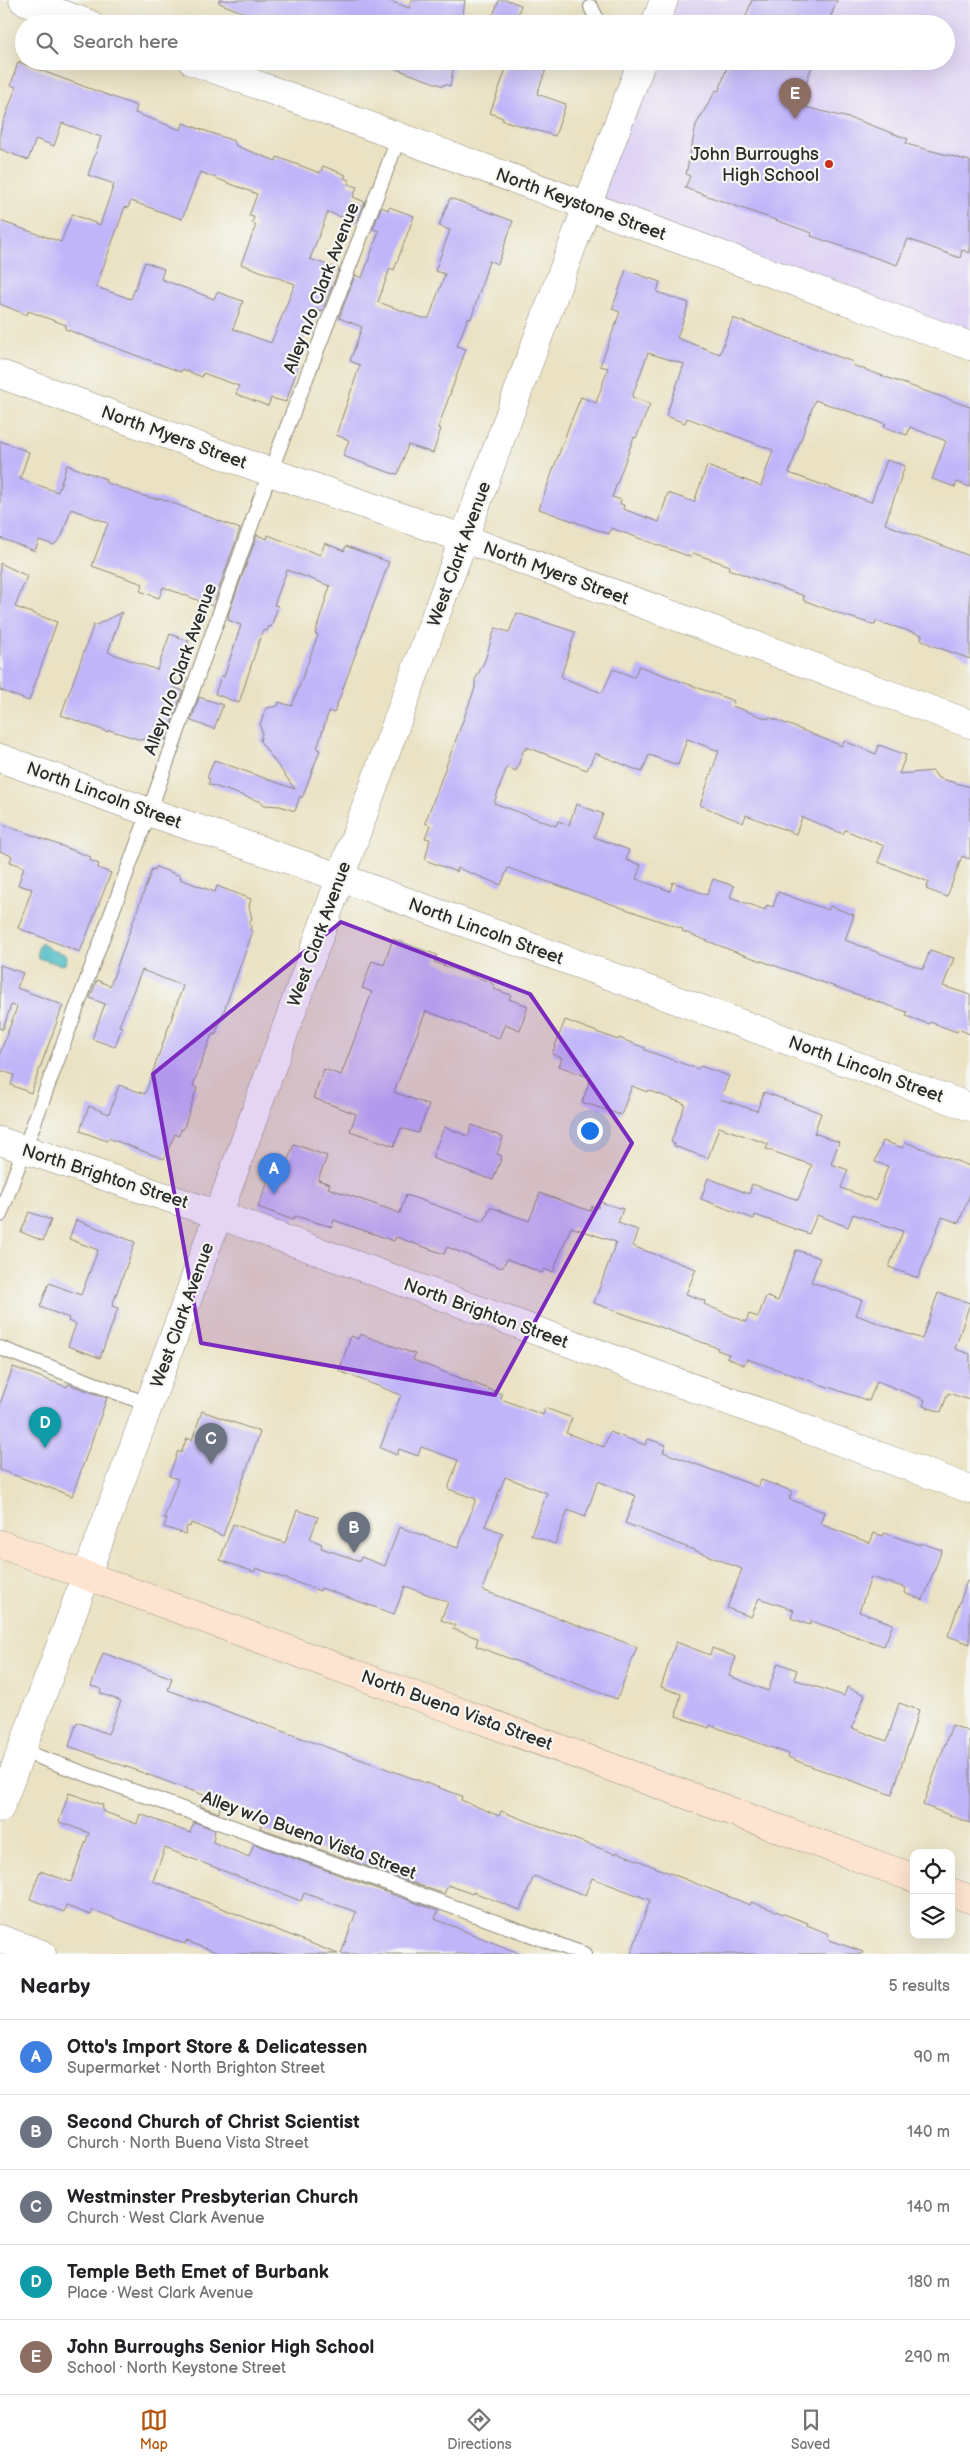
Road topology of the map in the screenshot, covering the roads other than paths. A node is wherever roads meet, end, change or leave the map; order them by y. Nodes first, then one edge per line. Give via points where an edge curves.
1 (23, 0) edge
2 (664, 0) edge
3 (591, 7) dead end
4 (64, 15) edge
5 (595, 15) edge
6 (658, 15) edge
7 (217, 70) edge
8 (639, 70) edge
9 (399, 136) junction
10 (586, 207) junction
11 (970, 346) edge
12 (0, 374) edge
13 (270, 472) junction
14 (465, 539) junction
15 (970, 724) edge
16 (0, 758) edge
17 (149, 812) junction
18 (339, 877) junction
19 (970, 1107) edge
20 (12, 1146) edge
21 (0, 1214) edge
22 (219, 1215) junction
23 (0, 1348) edge
24 (150, 1405) junction
25 (970, 1489) edge
26 (0, 1544) edge
27 (84, 1577) junction
28 (22, 1750) junction
29 (0, 1808) edge
30 (910, 1877) edge
31 (955, 1893) edge
32 (970, 1899) edge
33 (0, 1939) edge
34 (42, 1954) edge
35 (584, 1954) edge

1 - 4 street
2 - 6 street
3 - 5 lane
7 - 9 street, North Keystone Street
8 - 10 street, West Clark Avenue
9 - 10 street, North Keystone Street
9 - 13 lane, Alley n/o Clark Avenue
10 - 11 street, North Keystone Street
10 - 14 street, West Clark Avenue
12 - 13 street, North Myers Street
13 - 14 street, North Myers Street
13 - 17 lane, Alley n/o Clark Avenue
14 - 15 street, North Myers Street
14 - 18 street, West Clark Avenue
16 - 17 street, North Lincoln Street
17 - 18 street, North Lincoln Street
17 - 20 lane, Alley n/o Clark Avenue
18 - 19 street, North Lincoln Street
18 - 22 street, West Clark Avenue
20 - 21 lane, Alley n/o Clark Avenue
20 - 22 street, North Brighton Street
22 - 24 street, West Clark Avenue
22 - 25 street, North Brighton Street
23 - 24 lane
24 - 27 street, West Clark Avenue
26 - 27 main road, North Buena Vista Street
27 - 28 street, West Clark Avenue
27 - 30 main road, North Buena Vista Street
28 - 29 street, West Clark Avenue
28 - 35 lane, Alley w/o Buena Vista Street
31 - 32 main road
33 - 34 street

